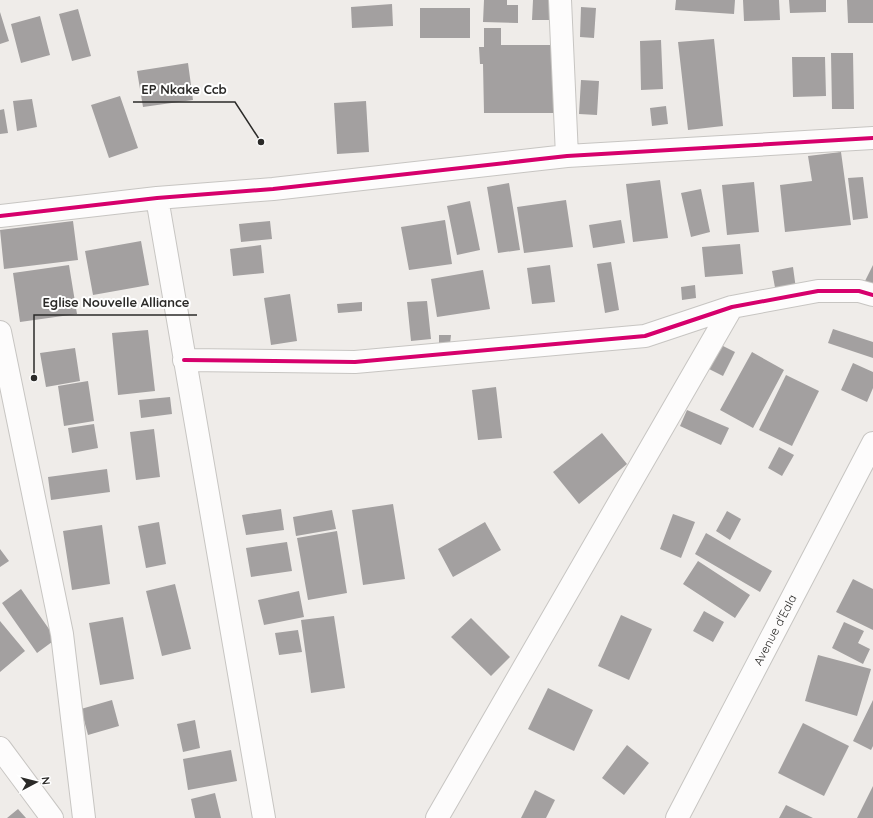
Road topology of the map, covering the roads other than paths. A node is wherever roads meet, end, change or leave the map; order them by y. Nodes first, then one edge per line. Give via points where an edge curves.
1 (560, 0) edge
2 (873, 138) edge
3 (567, 156) junction
4 (157, 198) junction
5 (0, 216) edge
6 (873, 295) edge
7 (732, 307) junction
8 (0, 332) edge
9 (184, 360) junction
10 (873, 443) edge
11 (0, 748) edge
12 (52, 818) edge
13 (84, 818) edge
14 (264, 818) edge
15 (437, 818) edge
16 (677, 818) edge

1 - 3 street
2 - 3 street
3 - 4 street via 273,189
4 - 5 street
4 - 9 street
6 - 7 street via 859,291 818,291
7 - 9 street via 645,336 355,362
7 - 15 street
8 - 13 street via 62,634
9 - 14 street
10 - 16 street, Avenue d'Eala
11 - 12 street

